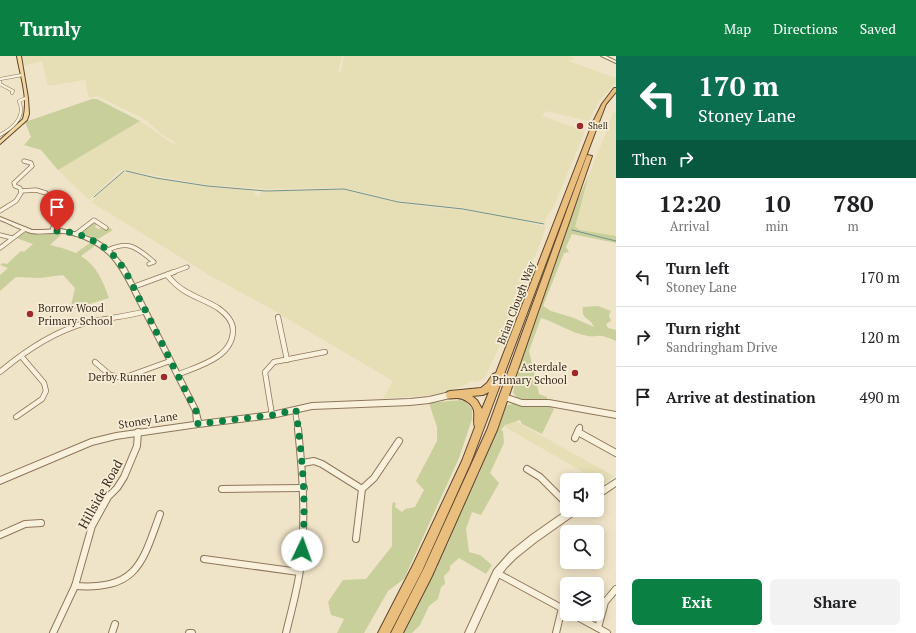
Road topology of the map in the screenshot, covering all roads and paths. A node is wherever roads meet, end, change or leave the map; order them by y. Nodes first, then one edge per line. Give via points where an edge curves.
1 (18, 56) edge
2 (603, 56) edge
3 (616, 62) edge
4 (22, 75) junction
5 (0, 80) edge
6 (616, 89) edge
7 (12, 93) dead end
8 (616, 96) edge
9 (26, 98) junction
10 (0, 135) edge
11 (1, 140) edge
12 (24, 161) dead end
13 (21, 191) junction
14 (46, 192) dead end
15 (66, 203) dead end
16 (0, 211) edge
17 (0, 218) edge
18 (106, 228) dead end
19 (25, 230) junction
20 (52, 231) junction
21 (76, 234) junction
22 (0, 235) edge
23 (12, 238) junction
24 (0, 248) edge
25 (108, 250) junction
26 (149, 264) dead end
27 (187, 267) dead end
28 (167, 275) junction
29 (133, 287) junction
30 (146, 311) junction
31 (278, 316) dead end
32 (511, 346) junction
33 (325, 352) dead end
34 (21, 356) junction
35 (287, 360) junction
36 (170, 361) junction
37 (94, 362) dead end
38 (0, 372) edge
39 (177, 375) junction
40 (453, 395) junction
41 (504, 397) junction
42 (296, 410) junction
43 (272, 415) junction
44 (616, 415) edge
45 (16, 417) dead end
46 (198, 424) junction
47 (138, 432) junction
48 (476, 438) junction
49 (575, 438) dead end
50 (399, 441) dead end
51 (616, 453) edge
52 (303, 462) junction
53 (527, 469) dead end
54 (0, 481) edge
55 (616, 482) edge
56 (304, 488) junction
57 (222, 489) dead end
58 (362, 489) junction
59 (604, 490) edge
60 (560, 497) edge
61 (160, 514) dead end
62 (564, 517) edge
63 (41, 523) dead end
64 (0, 535) edge
65 (356, 539) dead end
66 (204, 559) dead end
67 (299, 572) junction
68 (497, 573) junction
69 (75, 586) junction
70 (616, 589) edge
71 (560, 608) edge
72 (560, 621) edge
73 (585, 621) edge
74 (115, 624) dead end
75 (598, 628) junction
76 (53, 633) edge
77 (112, 633) edge
78 (286, 633) edge
79 (384, 633) edge
80 (397, 633) edge
81 (469, 633) edge
82 (556, 633) edge
83 (606, 633) edge

1 - 4 main road
2 - 3 street
4 - 5 street
4 - 9 main road
5 - 7 street via 0,84 13,91
6 - 32 highway, Brian Clough Way via 604,104 596,122
8 - 41 highway, Brian Clough Way via 605,114 588,159
9 - 10 street via 19,101 21,117
9 - 11 main road via 28,111 25,119
12 - 13 street via 32,166 14,183
13 - 14 street
13 - 16 street via 16,200
15 - 20 street via 71,204 56,218
17 - 19 street
18 - 21 street via 94,220
19 - 20 street
19 - 23 street
20 - 21 street
21 - 25 street
22 - 23 street
23 - 24 street
25 - 26 street via 121,244 132,245 154,262
25 - 29 street via 123,268
27 - 28 street
28 - 29 street
28 - 39 street via 184,291 228,316 234,328 230,344 223,354
29 - 30 street
30 - 34 street via 68,329
30 - 36 street
31 - 35 street
32 - 40 highway via 488,388 480,392
32 - 48 highway, Brian Clough Way
33 - 35 street
34 - 38 street
34 - 45 street via 47,389 44,397 22,410
35 - 43 street via 274,362 265,372
36 - 37 street via 121,378 109,376
36 - 39 street
39 - 46 street via 196,411
40 - 42 street, Stoney Lane via 410,402 332,404
40 - 48 highway via 470,399 477,406 479,416
41 - 44 street via 522,403 562,404
41 - 80 highway, Brian Clough Way via 465,493
42 - 43 street, Stoney Lane
42 - 52 street
43 - 46 street, Stoney Lane
46 - 47 street, Stoney Lane
47 - 54 street, Stoney Lane via 91,442
47 - 69 street, Hillside Road via 137,446 124,477 108,497 92,526
48 - 79 highway, Brian Clough Way via 418,567
49 - 51 street via 579,430
50 - 58 street via 374,478
52 - 56 street
52 - 58 street via 314,461 322,464
53 - 60 street via 540,477
55 - 59 street
56 - 57 street
56 - 67 street via 303,540
58 - 65 street
61 - 69 street via 141,563 131,574 98,586
62 - 68 street via 515,554
63 - 64 street via 22,524
66 - 67 street
67 - 78 street
68 - 71 street
68 - 81 street
69 - 76 street, Hillside Road
70 - 75 street via 603,603
72 - 82 street
73 - 75 street
74 - 77 street
75 - 83 street

